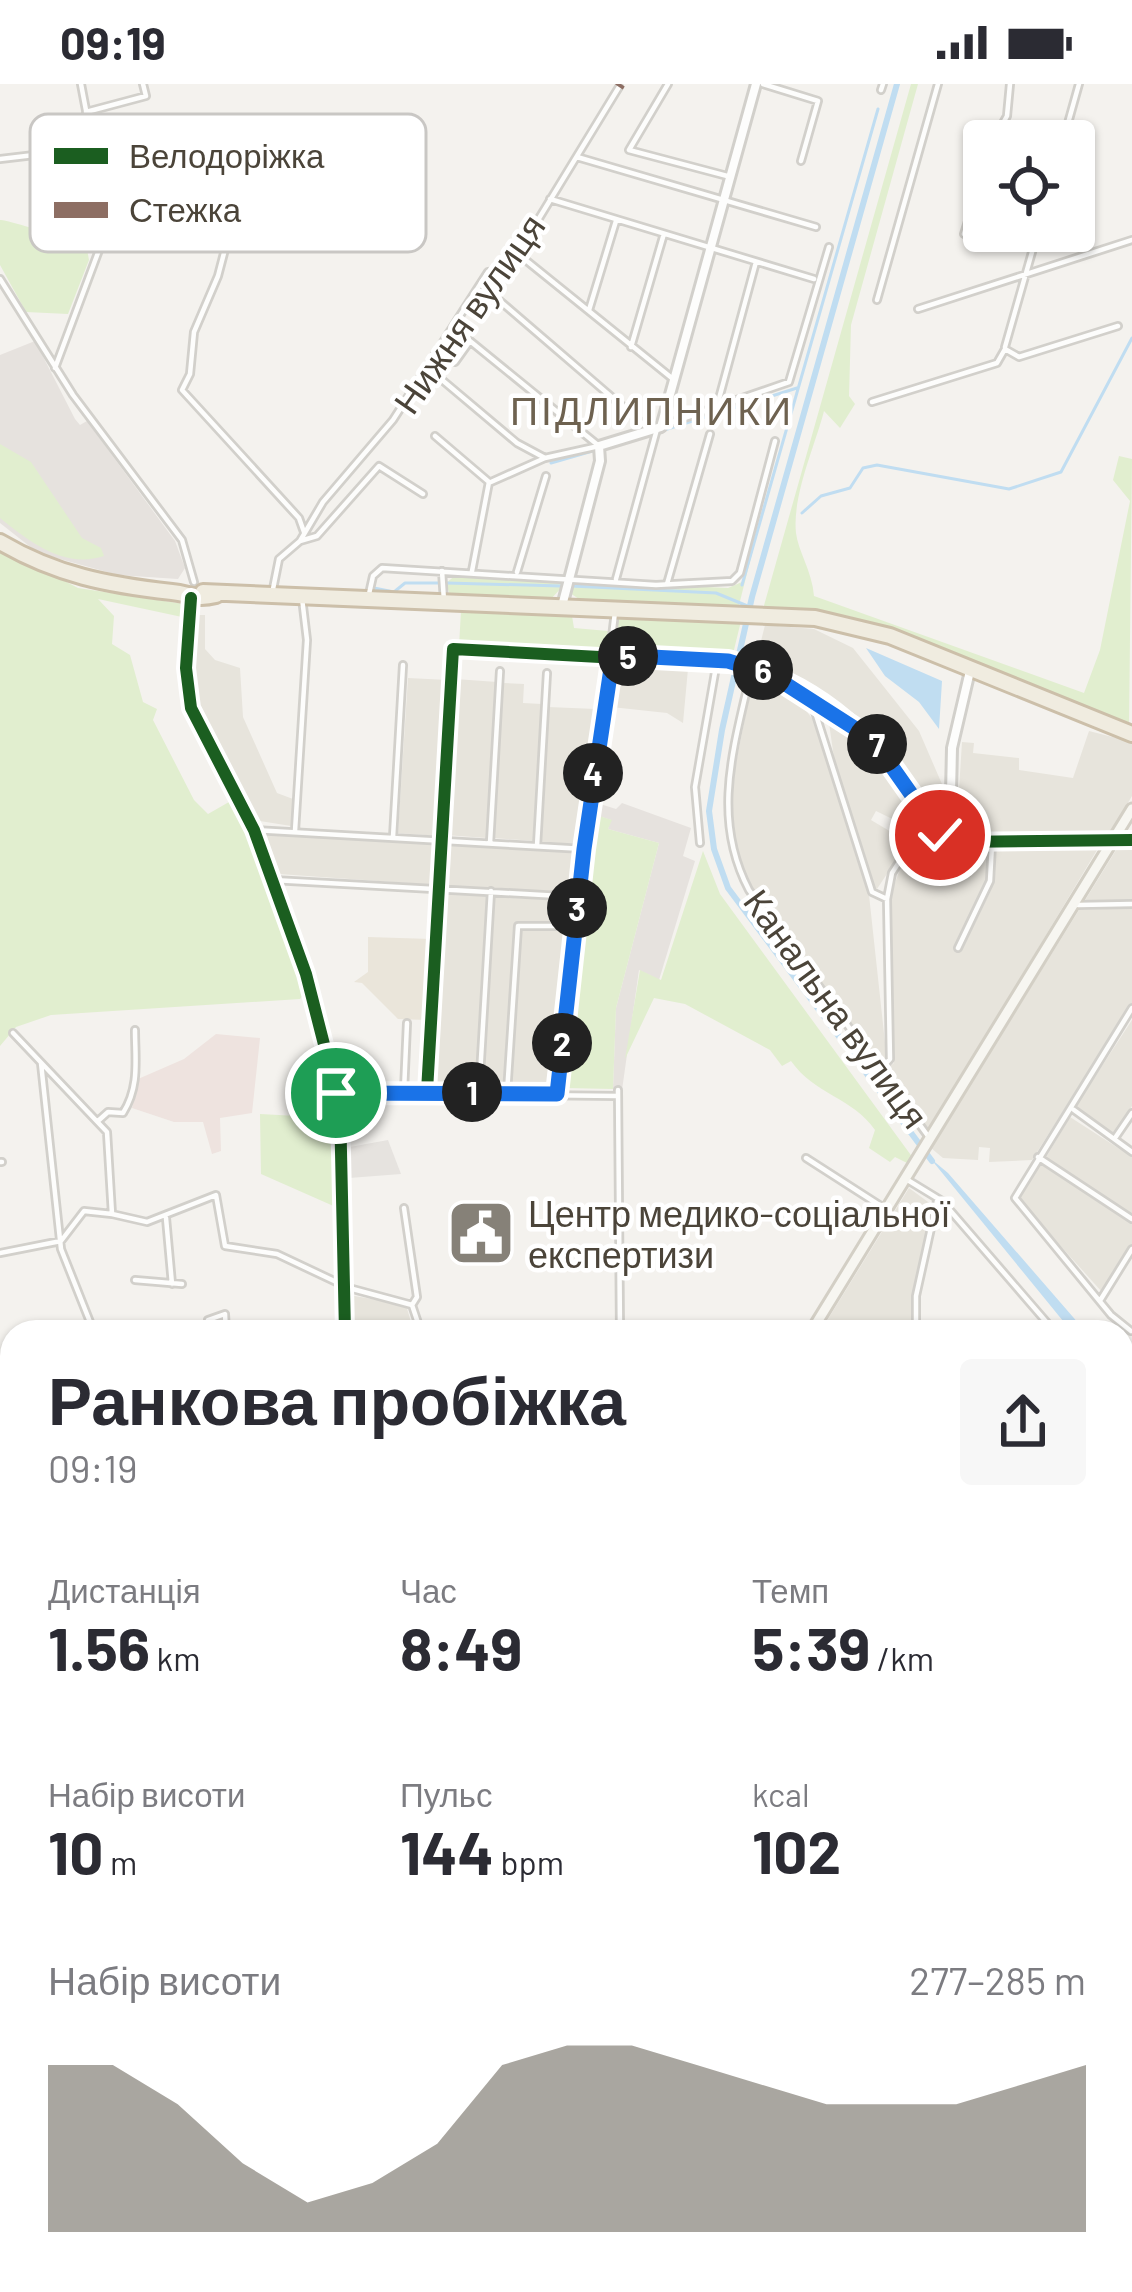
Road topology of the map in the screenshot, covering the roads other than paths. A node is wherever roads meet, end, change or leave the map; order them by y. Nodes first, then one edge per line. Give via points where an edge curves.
1 (81, 84) edge
2 (143, 84) edge
3 (668, 84) edge
4 (760, 84) edge
5 (938, 84) edge
6 (1010, 84) edge
7 (1078, 84) edge
8 (620, 87) edge
9 (86, 112) joint
10 (1004, 120) edge
11 (1069, 120) edge
12 (30, 155) edge
13 (577, 157) junction
14 (0, 159) edge
15 (801, 161) dead end
16 (730, 177) junction
17 (550, 199) junction
18 (723, 201) junction
19 (616, 221) junction
20 (816, 227) dead end
21 (663, 235) junction
22 (1132, 240) edge
23 (829, 247) dead end
24 (711, 249) junction
25 (98, 252) edge
26 (223, 252) edge
27 (1031, 252) edge
28 (517, 253) junction
29 (756, 262) junction
30 (1025, 274) junction
31 (0, 279) edge
32 (817, 280) junction
33 (877, 300) dead end
34 (500, 301) dead end
35 (918, 309) dead end
36 (589, 310) junction
37 (1118, 326) dead end
38 (631, 346) junction
39 (1005, 349) junction
40 (455, 362) dead end
41 (55, 368) junction
42 (441, 379) dead end
43 (673, 379) junction
44 (872, 402) dead end
45 (714, 410) junction
46 (656, 428) junction
47 (710, 434) dead end
48 (435, 436) dead end
49 (775, 441) dead end
50 (598, 446) junction
51 (545, 458) junction
52 (546, 476) dead end
53 (489, 482) junction
54 (423, 494) dead end
55 (304, 532) junction
56 (300, 541) junction
57 (0, 542) edge
58 (442, 571) junction
59 (472, 571) junction
60 (518, 572) junction
61 (567, 578) junction
62 (616, 579) junction
63 (667, 584) junction
64 (195, 594) junction
65 (273, 597) junction
66 (302, 597) junction
67 (368, 599) junction
68 (444, 603) junction
69 (561, 608) junction
70 (616, 609) junction
71 (613, 655) junction
72 (717, 661) junction
73 (403, 665) dead end
74 (749, 666) junction
75 (970, 669) junction
76 (500, 670) dead end
77 (548, 673) dead end
78 (811, 699) junction
79 (829, 710) junction
80 (818, 716) junction
81 (1132, 734) edge
82 (1132, 809) edge
83 (254, 830) junction
84 (295, 830) junction
85 (393, 837) junction
86 (950, 839) junction
87 (442, 840) junction
88 (1113, 840) junction
89 (1132, 840) edge
90 (490, 843) junction
91 (700, 843) dead end
92 (992, 844) junction
93 (537, 846) junction
94 (584, 849) junction
95 (272, 880) junction
96 (439, 888) junction
97 (491, 891) junction
98 (578, 897) junction
99 (887, 899) junction
100 (1074, 903) junction
101 (1132, 904) edge
102 (574, 926) junction
103 (958, 948) dead end
104 (1132, 1008) edge
105 (407, 1023) dead end
106 (135, 1030) dead end
107 (13, 1033) dead end
108 (41, 1063) junction
109 (881, 1069) junction
110 (404, 1091) junction
111 (427, 1091) junction
112 (479, 1092) junction
113 (336, 1093) junction
114 (507, 1093) junction
115 (557, 1094) junction
116 (1074, 1110) dead end
117 (1132, 1113) edge
118 (98, 1121) junction
119 (1115, 1139) junction
120 (928, 1142) junction
121 (1132, 1152) edge
122 (1038, 1157) junction
123 (806, 1158) dead end
124 (906, 1179) junction
125 (937, 1202) junction
126 (404, 1208) dead end
127 (887, 1210) junction
128 (112, 1214) junction
129 (166, 1215) junction
130 (1132, 1219) edge
131 (61, 1241) junction
132 (1132, 1250) edge
133 (0, 1253) edge
134 (135, 1280) dead end
135 (172, 1284) junction
136 (182, 1284) dead end
137 (343, 1286) junction
138 (1101, 1300) junction
139 (412, 1305) junction
140 (90, 1320) edge
141 (344, 1320) edge
142 (417, 1320) edge
143 (620, 1320) edge
144 (818, 1320) edge
145 (916, 1320) edge
146 (1044, 1320) edge
147 (1121, 1320) edge

1 - 9 street
2 - 9 street via 146,96
3 - 16 street via 629,150
4 - 15 street via 818,101
4 - 16 street
5 - 33 street
6 - 10 street
7 - 11 street
8 - 13 street, Нижня вулиця
12 - 14 street
13 - 17 street, Нижня вулиця
13 - 18 street
16 - 18 street
17 - 19 street
17 - 28 street, Нижня вулиця
18 - 20 street
18 - 24 street
19 - 21 street
19 - 36 street
21 - 24 street
21 - 38 street
22 - 30 street
23 - 32 street
24 - 29 street
24 - 43 street
25 - 41 street
26 - 55 street via 182,390
27 - 30 street
28 - 36 street
28 - 55 street, Нижня вулиця via 505,270 488,272 393,420
29 - 32 street
29 - 45 street
30 - 35 street
30 - 39 street
31 - 41 street
32 - 45 street via 792,380
34 - 46 street
36 - 38 street
37 - 39 street via 1019,358
38 - 43 street
39 - 44 street via 997,363
40 - 50 street via 470,341
41 - 64 street via 182,540
42 - 51 street
43 - 46 street
45 - 46 street
46 - 50 street
46 - 62 street
47 - 63 street
48 - 53 street
49 - 63 street via 736,578
50 - 51 street
50 - 61 street
51 - 53 street
52 - 60 street
53 - 59 street
54 - 56 street via 379,466 317,536
55 - 56 street, Нижня вулиця
56 - 65 street, Нижня вулиця via 278,561
57 - 64 highway via 89,581
58 - 59 street
58 - 67 street via 379,569
58 - 68 street
59 - 60 street
60 - 61 street
61 - 62 street
61 - 69 street
62 - 63 street
64 - 65 highway
64 - 83 street via 188,699
65 - 66 highway
66 - 67 highway
66 - 84 street via 307,640
67 - 68 highway
68 - 69 highway
69 - 70 highway
70 - 71 street
70 - 75 highway via 855,626
71 - 72 street
71 - 87 street via 453,649
71 - 94 street
72 - 74 street
72 - 91 street via 695,787
73 - 85 street
74 - 78 street
74 - 109 street, Канальна вулиця via 726,795 731,846 749,890
75 - 81 highway
75 - 86 street via 952,748
76 - 90 street
77 - 93 street
78 - 79 street
78 - 80 street
79 - 80 street
79 - 86 street via 873,740
80 - 99 street via 872,892
82 - 88 main road
83 - 84 street
83 - 95 street
84 - 85 street
85 - 87 street
86 - 92 street
86 - 99 street via 948,847 900,859
87 - 90 street
87 - 96 street
88 - 89 street
88 - 92 street
88 - 100 main road
90 - 93 street
92 - 103 street via 990,881
93 - 94 street
94 - 98 street
95 - 96 street
95 - 113 street
96 - 97 street
96 - 111 street
97 - 98 street
97 - 112 street
98 - 102 street
99 - 109 street via 890,1059
100 - 101 street
100 - 120 main road
102 - 114 street via 518,926
102 - 115 street
104 - 122 street
105 - 110 street
106 - 118 street via 131,1100 123,1113
107 - 108 street
108 - 118 street
108 - 131 street
109 - 120 street, Канальна вулиця
110 - 111 street
110 - 113 street
111 - 112 street
112 - 114 street
113 - 137 street
114 - 115 street
115 - 143 street via 618,1093
116 - 119 street
117 - 119 street
118 - 128 street via 110,1138
119 - 121 street
120 - 124 main road
122 - 130 street
122 - 138 street via 1016,1201
123 - 127 street
124 - 125 street
124 - 127 main road
125 - 145 street
125 - 146 street
126 - 139 street
127 - 144 main road
128 - 129 street via 147,1222
128 - 131 street via 85,1211
129 - 135 street
129 - 137 street via 218,1196 225,1246 277,1254
131 - 133 street
131 - 140 street
132 - 138 street
134 - 135 street
135 - 136 street
137 - 139 street
137 - 141 street
138 - 147 street
139 - 142 street

